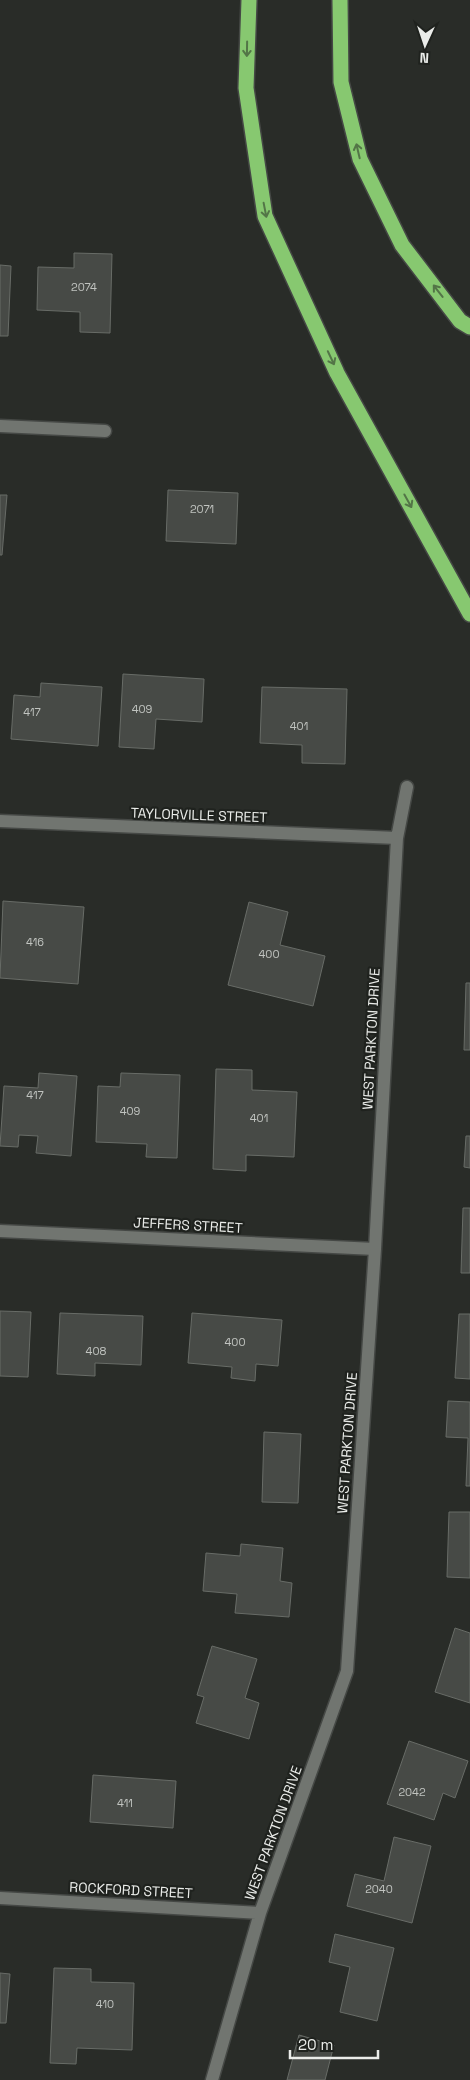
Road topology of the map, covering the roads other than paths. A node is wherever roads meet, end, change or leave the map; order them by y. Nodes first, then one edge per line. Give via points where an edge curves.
1 (249, 0) edge
2 (340, 0) edge
3 (470, 327) edge
4 (0, 426) edge
5 (105, 431) dead end
6 (470, 614) edge
7 (407, 787) dead end
8 (0, 821) edge
9 (397, 838) junction
10 (0, 1231) edge
11 (375, 1249) junction
12 (0, 1898) edge
13 (260, 1913) junction
14 (212, 2080) edge

1 -> 6 highway via 246,88 265,216 337,372
3 -> 2 highway via 460,321 402,245 360,159 342,82
4 - 5 street
7 - 9 street, WEST PARKTON DRIVE
8 - 9 street, TAYLORVILLE STREET
9 - 11 street, WEST PARKTON DRIVE
10 - 11 street, JEFFERS STREET
11 - 13 street, WEST PARKTON DRIVE via 347,1671
12 - 13 street, ROCKFORD STREET
13 - 14 street, WEST PARKTON DRIVE

